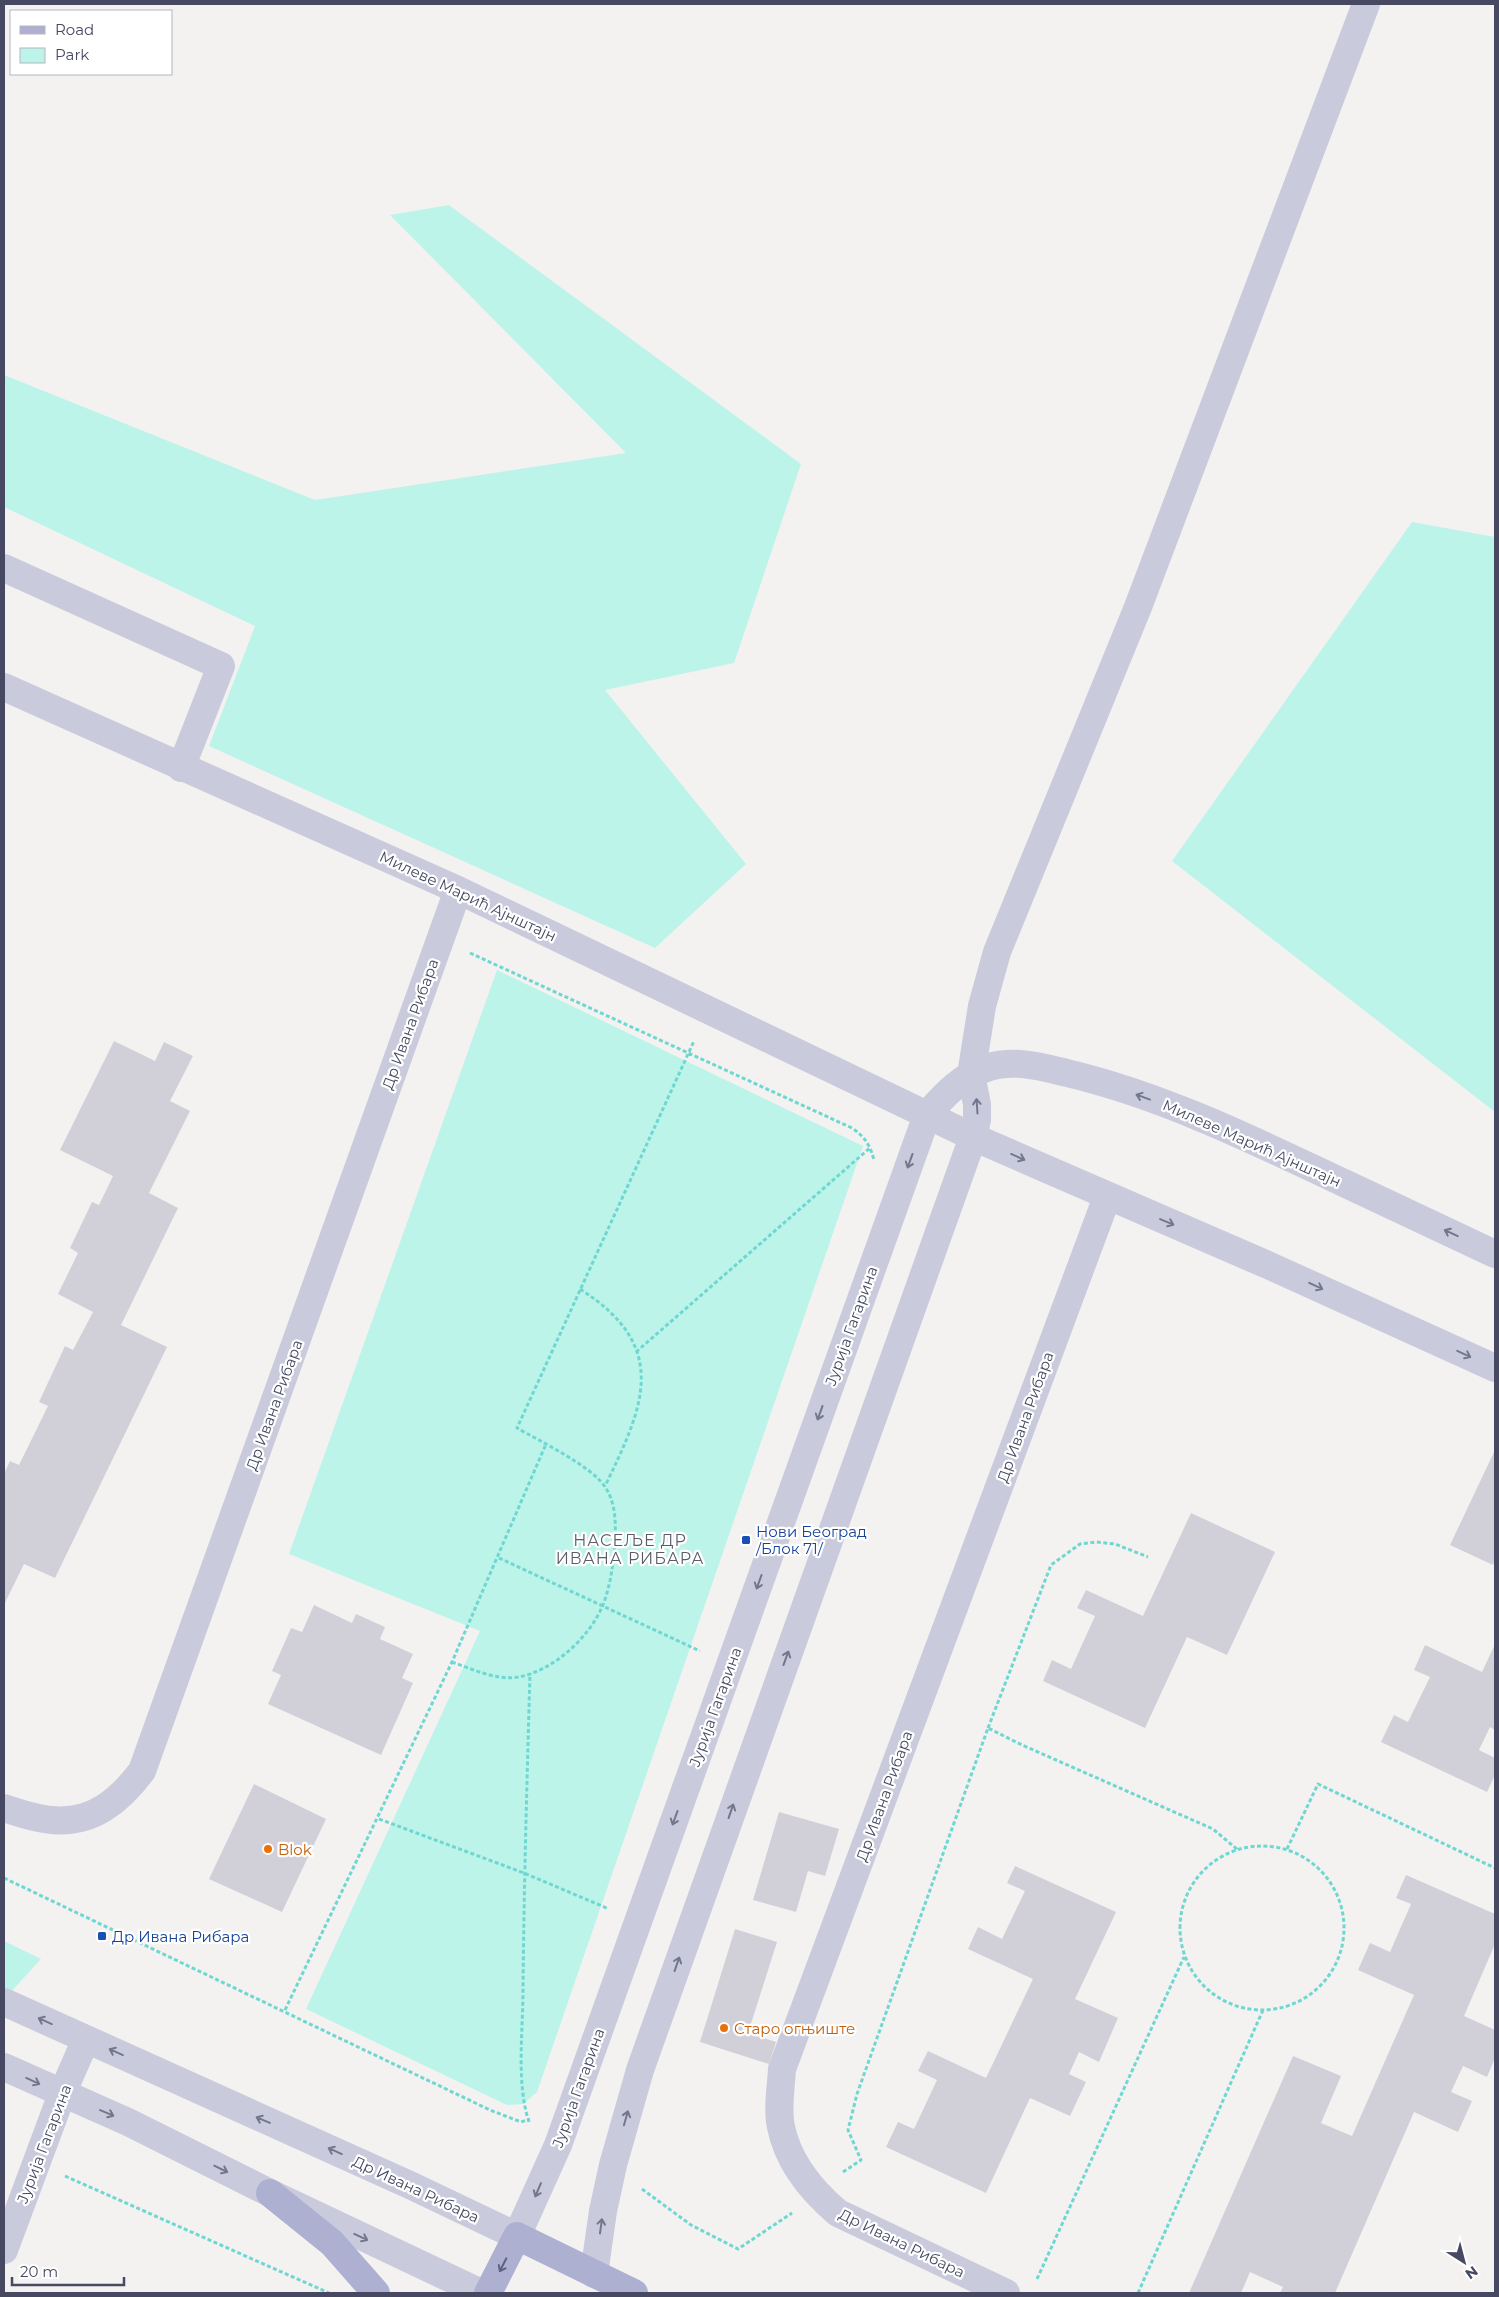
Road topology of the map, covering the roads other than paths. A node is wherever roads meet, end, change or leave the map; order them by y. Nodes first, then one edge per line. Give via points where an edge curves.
1 (1366, 4) edge
2 (4, 568) edge
3 (4, 687) edge
4 (181, 768) junction
5 (458, 890) junction
6 (971, 1075) junction
7 (927, 1115) junction
8 (973, 1137) junction
9 (1107, 1197) junction
10 (1495, 1254) edge
11 (1495, 1368) edge
12 (4, 1808) edge
13 (4, 2002) edge
14 (86, 2039) junction
15 (4, 2067) edge
16 (62, 2094) junction
17 (270, 2193) junction
18 (517, 2236) junction
19 (4, 2250) edge
20 (592, 2284) edge
21 (376, 2293) edge
22 (482, 2293) edge
23 (488, 2293) edge
24 (634, 2293) edge
25 (1006, 2293) edge

1 - 6 street via 1138,606 996,952 982,1006
2 - 4 street via 220,666
3 - 4 street, Милеве Марић Ајнштајн
4 - 5 street, Милеве Марић Ајнштајн
5 - 7 street, Милеве Марић Ајнштајн
5 - 12 street, Др Ивана Рибара via 142,1771 126,1792 106,1808 75,1818 53,1820
6 - 7 street, Милеве Марић Ајнштајн via 943,1096
8 -> 6 street via 977,1104
10 -> 6 street, Милеве Марић Ајнштајн via 1238,1133 1125,1090 1036,1066 1009,1064 989,1067
7 - 8 street, Милеве Марић Ајнштајн
7 -> 18 street, Јурија Гагарина via 558,2145
8 -> 9 street, Милеве Марић Ајнштајн
20 -> 8 street via 613,2165 640,2070
9 -> 11 street, Милеве Марић Ајнштајн via 1270,1266
9 - 25 street, Др Ивана Рибара via 782,2069 781,2126 787,2148 814,2191 838,2213
14 -> 13 street, Др Ивана Рибара
14 - 16 street, Јурија Гагарина
18 -> 14 street, Др Ивана Рибара
15 -> 16 street
16 -> 17 street via 128,2122
16 - 19 street, Јурија Гагарина
17 - 21 main road via 332,2243
17 -> 22 street
18 - 20 main road, Др Ивана Рибара
18 -> 23 main road, Јурија Гагарина
20 - 24 main road, Др Ивана Рибара

